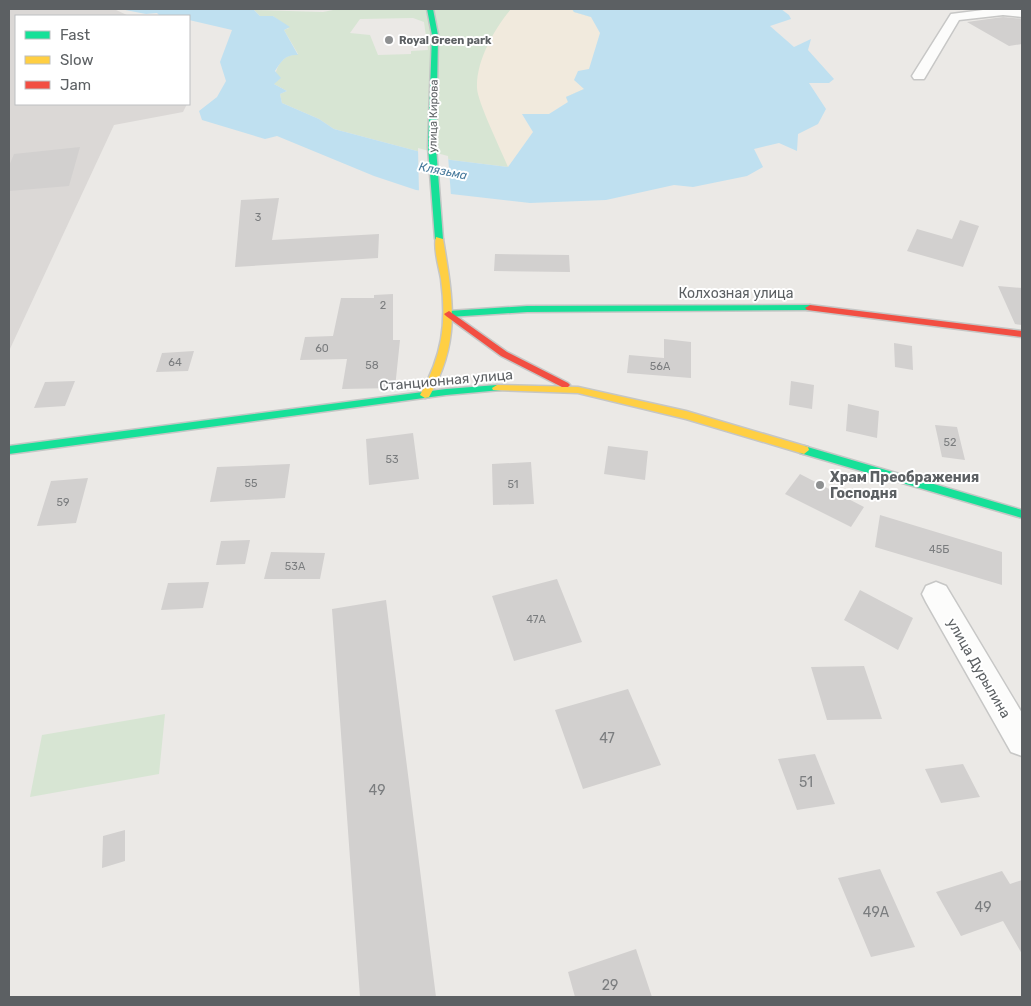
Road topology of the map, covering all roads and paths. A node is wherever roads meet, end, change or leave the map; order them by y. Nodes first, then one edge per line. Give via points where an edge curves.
1 (430, 9) edge
2 (1022, 13) edge
3 (919, 76) dead end
4 (449, 314) junction
5 (1022, 334) edge
6 (578, 390) junction
7 (425, 395) junction
8 (9, 450) edge
9 (1022, 514) edge
10 (936, 594) dead end
11 (1022, 741) edge

1 - 4 street, улица Кирова via 435,50 431,135 436,214
2 - 3 street via 955,17
4 - 5 street, Колхозная улица via 527,309 799,307
4 - 6 street via 484,343 514,362
4 - 7 street, улица Кирова via 446,358
6 - 7 street, Станционная улица via 500,388
6 - 9 street, Станционная улица via 686,415
7 - 8 street, Станционная улица
10 - 11 street, улица Дурылина

